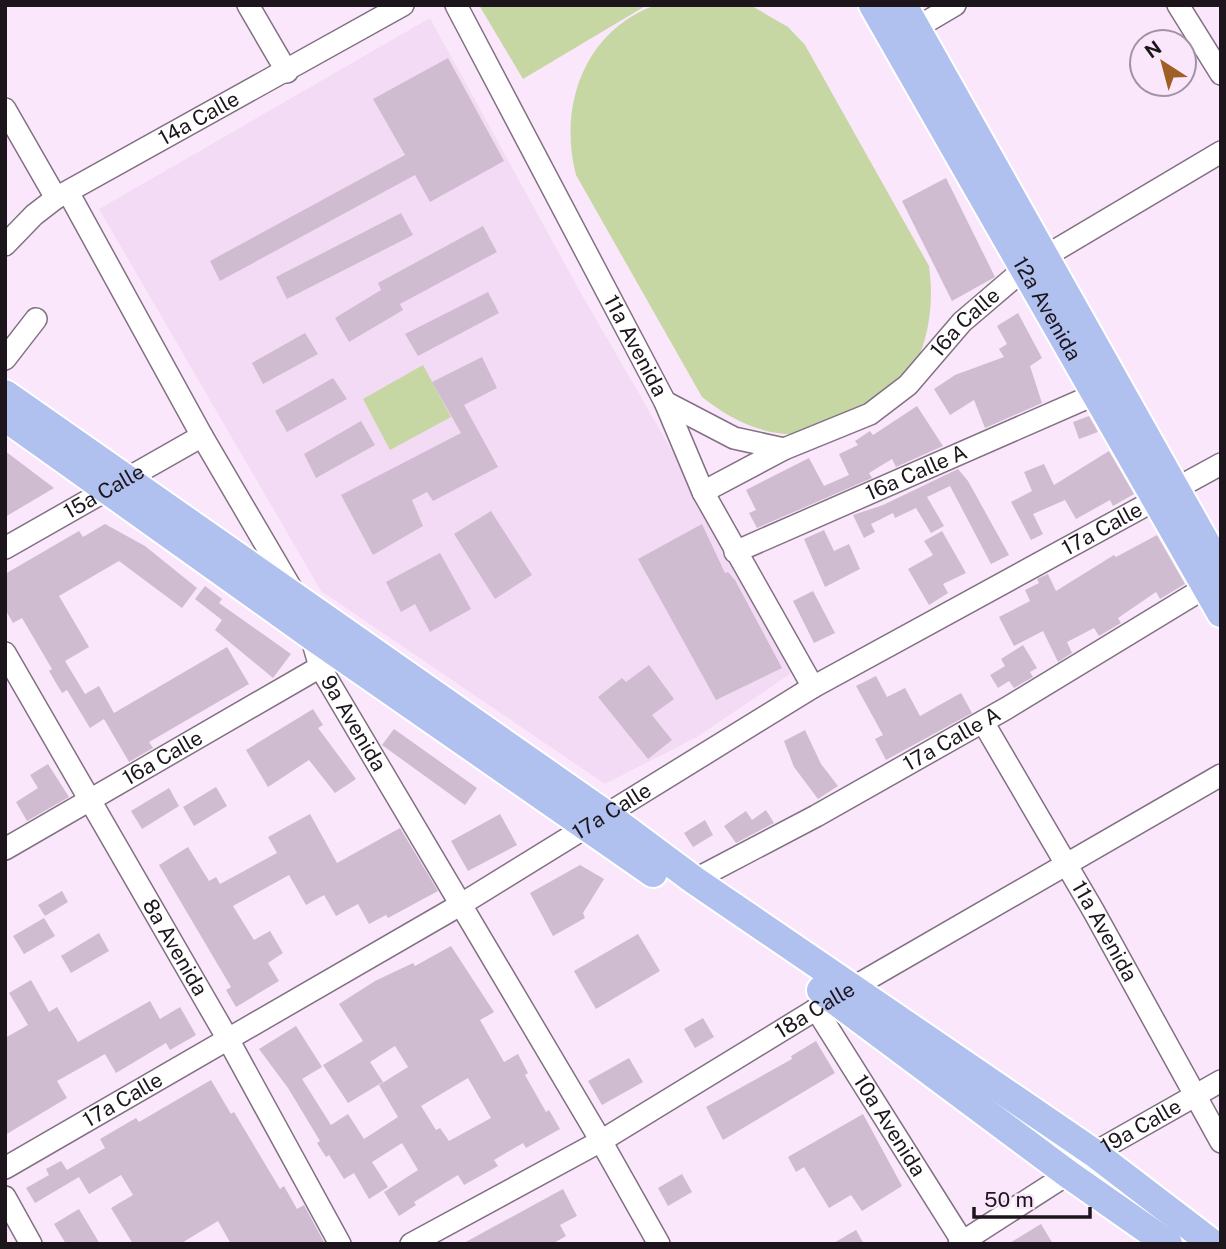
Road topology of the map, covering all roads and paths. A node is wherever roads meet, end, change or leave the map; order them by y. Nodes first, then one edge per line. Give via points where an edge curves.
1 (247, 5) edge
2 (403, 5) edge
3 (456, 5) edge
4 (873, 5) edge
5 (955, 5) edge
6 (1178, 5) edge
7 (910, 17) edge
8 (287, 72) junction
9 (1221, 74) edge
10 (5, 108) edge
11 (1221, 152) edge
12 (62, 195) junction
13 (5, 245) edge
14 (1034, 263) junction
15 (36, 319) dead end
16 (5, 359) edge
17 (5, 394) edge
18 (1096, 394) junction
19 (665, 402) junction
20 (5, 417) edge
21 (202, 436) junction
22 (784, 449) junction
23 (1221, 464) edge
24 (116, 485) junction
25 (703, 492) junction
26 (1166, 495) junction
27 (5, 548) edge
28 (735, 552) junction
29 (1213, 578) edge
30 (299, 601) junction
31 (1221, 612) edge
32 (312, 636) junction
33 (5, 653) edge
34 (320, 667) junction
35 (813, 687) junction
36 (983, 722) junction
37 (1221, 775) edge
38 (90, 800) junction
39 (598, 822) junction
40 (5, 849) edge
41 (1066, 863) junction
42 (694, 880) junction
43 (460, 905) junction
44 (833, 999) junction
45 (229, 1041) junction
46 (1221, 1081) edge
47 (1194, 1096) junction
48 (601, 1141) junction
49 (1221, 1142) edge
50 (1094, 1153) junction
51 (5, 1168) edge
52 (1068, 1174) junction
53 (5, 1197) edge
54 (962, 1243) edge
55 (32, 1244) edge
56 (340, 1244) edge
57 (411, 1244) edge
58 (659, 1244) edge
59 (1168, 1244) edge
60 (1213, 1244) edge

1 - 8 street
2 - 8 street, 14a Calle
3 - 19 street, 11a Avenida
4 - 14 main road, 12a Avenida
5 - 7 street
6 - 9 street
7 - 14 main road, 12a Avenida
8 - 12 street, 14a Calle
10 - 12 street, 9a Avenida
11 - 14 street, 16a Calle
12 - 13 street, 14a Calle
12 - 21 street, 9a Avenida
14 - 18 main road, 12a Avenida
14 - 22 street, 16a Calle via 962,322 908,386 870,414
14 - 26 main road, 12a Avenida
15 - 16 street
17 - 24 main road
18 - 26 main road, 12a Avenida
18 - 28 street, 16a Calle A
19 - 22 street via 734,438
19 - 25 street, 11a Avenida
20 - 24 main road
21 - 24 street, 15a Calle
21 - 30 street, 9a Avenida
22 - 25 street, 16a Calle
23 - 26 street, 17a Calle
24 - 27 street, 15a Calle
24 - 30 main road
24 - 32 main road
25 - 28 street, 11a Avenida
26 - 29 main road, 12a Avenida
26 - 35 street, 17a Calle
28 - 35 street, 11a Avenida
29 - 31 main road, 12a Avenida
29 - 36 street, 17a Calle A
30 - 32 street, 9a Avenida
30 - 39 main road
32 - 34 street, 9a Avenida
32 - 39 main road
33 - 38 street, 8a Avenida
34 - 38 street, 16a Calle
34 - 43 street, 9a Avenida
35 - 39 street, 17a Calle
36 - 41 street, 11a Avenida
36 - 42 street, 17a Calle A
37 - 41 street, 18a Calle
38 - 40 street, 16a Calle
38 - 45 street, 8a Avenida
39 - 42 main road
39 - 43 street, 17a Calle
39 - 44 main road
41 - 44 street, 18a Calle
41 - 47 street, 11a Avenida
42 - 44 main road
43 - 45 street, 17a Calle
43 - 48 street, 9a Avenida
44 - 48 street, 18a Calle
44 - 50 main road
44 - 52 main road
44 - 54 street, 10a Avenida
45 - 51 street, 17a Calle
45 - 56 street, 8a Avenida
46 - 47 street, 19a Calle
47 - 49 street, 11a Avenida
47 - 50 street, 19a Calle
48 - 57 street, 18a Calle
48 - 58 street, 9a Avenida
50 - 52 street, 19a Calle
50 - 60 main road
52 - 54 street, 19a Calle
52 - 59 main road
53 - 55 street

